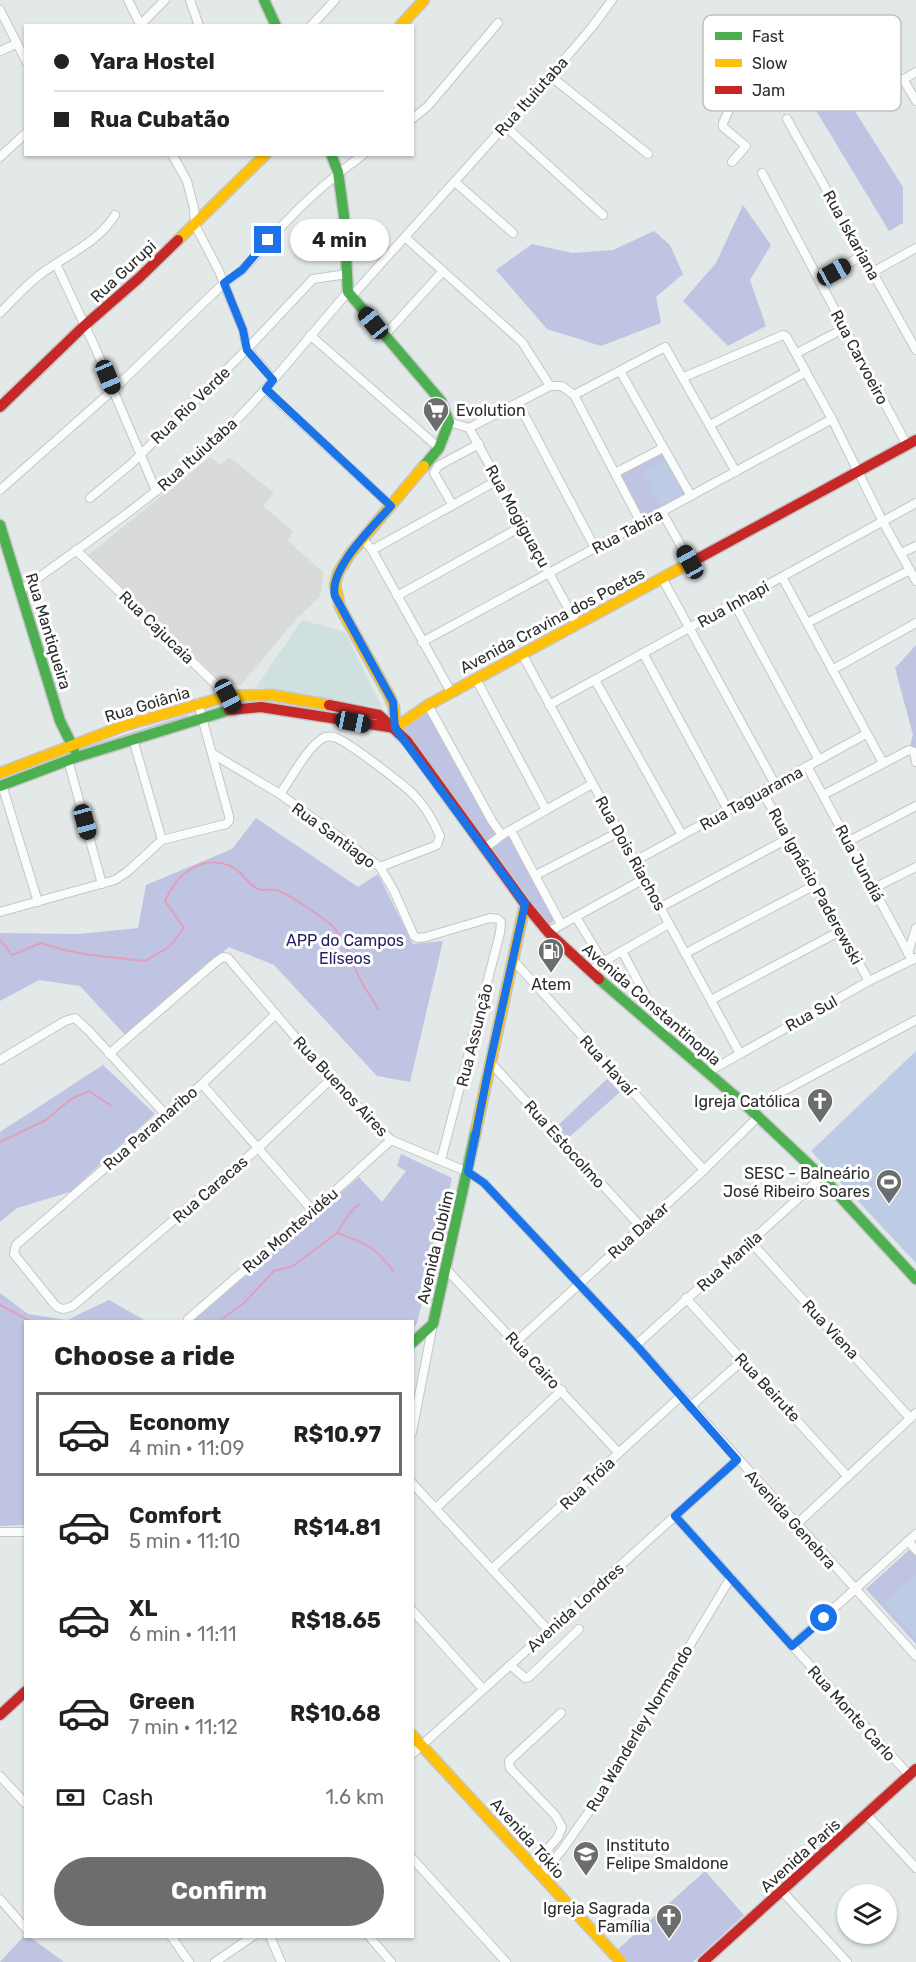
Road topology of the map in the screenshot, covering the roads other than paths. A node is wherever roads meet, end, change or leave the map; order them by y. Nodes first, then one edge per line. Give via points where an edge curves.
1 (128, 0) edge
2 (165, 0) edge
3 (190, 0) edge
4 (264, 0) edge
5 (334, 0) edge
6 (424, 0) edge
7 (612, 0) edge
8 (0, 10) edge
9 (498, 23) dead end
10 (140, 24) edge
11 (141, 24) edge
12 (198, 24) edge
13 (275, 24) edge
14 (313, 24) edge
15 (402, 24) edge
16 (16, 44) junction
17 (0, 51) edge
18 (24, 58) edge
19 (916, 72) edge
20 (549, 75) junction
21 (903, 79) joint
22 (916, 102) edge
23 (730, 111) edge
24 (414, 117) edge
25 (787, 119) dead end
26 (504, 125) junction
27 (24, 135) edge
28 (648, 154) dead end
29 (173, 156) edge
30 (264, 156) edge
31 (333, 156) edge
32 (361, 156) edge
33 (0, 157) edge
34 (732, 162) dead end
35 (338, 172) junction
36 (762, 173) dead end
37 (455, 182) junction
38 (115, 215) dead end
39 (603, 216) dead end
40 (195, 225) junction
41 (513, 233) dead end
42 (406, 238) junction
43 (916, 248) edge
44 (863, 255) junction
45 (56, 264) junction
46 (443, 271) junction
47 (873, 272) junction
48 (347, 274) junction
49 (819, 280) junction
50 (224, 283) junction
51 (350, 294) junction
52 (0, 313) edge
53 (84, 326) junction
54 (845, 328) junction
55 (310, 335) junction
56 (384, 336) junction
57 (247, 350) junction
58 (916, 350) edge
59 (797, 353) junction
60 (620, 371) junction
61 (806, 372) junction
62 (684, 377) junction
63 (273, 380) junction
64 (550, 386) junction
65 (266, 389) junction
66 (113, 390) junction
67 (574, 395) junction
68 (518, 403) junction
69 (0, 407) edge
70 (832, 419) junction
71 (449, 422) junction
72 (710, 425) junction
73 (469, 428) junction
74 (912, 443) edge
75 (479, 444) junction
76 (439, 448) junction
77 (663, 448) junction
78 (139, 455) junction
79 (736, 471) junction
80 (857, 471) junction
81 (615, 473) junction
82 (498, 480) junction
83 (0, 490) edge
84 (156, 491) junction
85 (691, 496) junction
86 (90, 498) dead end
87 (916, 503) edge
88 (452, 504) junction
89 (391, 506) junction
90 (662, 512) junction
91 (883, 522) junction
92 (641, 523) junction
93 (0, 525) edge
94 (524, 525) junction
95 (363, 539) junction
96 (916, 546) edge
97 (595, 548) junction
98 (76, 550) junction
99 (372, 550) junction
100 (901, 553) junction
101 (690, 562) junction
102 (910, 570) junction
103 (549, 573) junction
104 (782, 577) junction
105 (662, 578) junction
106 (916, 581) edge
107 (21, 590) junction
108 (397, 596) junction
109 (734, 603) junction
110 (807, 623) junction
111 (916, 623) edge
112 (577, 624) junction
113 (687, 629) junction
114 (422, 642) junction
115 (643, 653) junction
116 (522, 654) junction
117 (832, 670) junction
118 (476, 679) junction
119 (595, 680) junction
120 (451, 692) junction
121 (228, 696) junction
122 (198, 703) junction
123 (428, 705) junction
124 (549, 705) junction
125 (234, 708) junction
126 (203, 717) junction
127 (395, 728) junction
128 (866, 734) junction
129 (133, 739) junction
130 (73, 744) junction
131 (213, 753) junction
132 (72, 758) junction
133 (34, 759) junction
134 (819, 760) junction
135 (916, 762) edge
136 (882, 763) junction
137 (807, 766) junction
138 (38, 771) junction
139 (0, 773) edge
140 (592, 784) junction
141 (774, 784) junction
142 (1, 785) edge
143 (762, 791) junction
144 (280, 794) junction
145 (823, 795) junction
146 (916, 806) edge
147 (546, 810) junction
148 (728, 810) junction
149 (511, 831) junction
150 (619, 832) junction
151 (501, 835) junction
152 (682, 835) junction
153 (789, 838) junction
154 (162, 840) junction
155 (849, 841) junction
156 (485, 848) junction
157 (635, 861) junction
158 (380, 867) junction
159 (916, 867) edge
160 (536, 875) junction
161 (644, 879) junction
162 (102, 884) junction
163 (814, 885) junction
164 (874, 888) junction
165 (38, 902) junction
166 (525, 904) junction
167 (661, 908) junction
168 (0, 912) edge
169 (576, 917) junction
170 (490, 918) joint
171 (561, 924) junction
172 (669, 924) junction
173 (916, 928) edge
174 (840, 931) junction
175 (548, 932) junction
176 (622, 951) junction
177 (686, 953) junction
178 (912, 957) edge
179 (513, 960) junction
180 (603, 962) junction
181 (590, 971) junction
182 (869, 981) junction
183 (711, 1000) junction
184 (276, 1014) junction
185 (916, 1020) edge
186 (667, 1036) junction
187 (739, 1052) junction
188 (109, 1054) junction
189 (0, 1060) edge
190 (490, 1062) junction
191 (708, 1072) junction
192 (331, 1079) junction
193 (202, 1084) junction
194 (754, 1113) junction
195 (166, 1115) junction
196 (390, 1140) junction
197 (258, 1148) junction
198 (441, 1160) junction
199 (704, 1170) junction
200 (468, 1172) junction
201 (822, 1177) junction
202 (313, 1211) junction
203 (640, 1227) junction
204 (22, 1240) joint
205 (750, 1241) junction
206 (445, 1268) junction
207 (916, 1279) edge
208 (578, 1284) junction
209 (686, 1298) junction
210 (188, 1319) dead end
211 (433, 1324) junction
212 (414, 1341) edge
213 (516, 1342) junction
214 (636, 1345) junction
215 (743, 1360) junction
216 (562, 1390) junction
217 (681, 1396) junction
218 (690, 1407) junction
219 (913, 1416) edge
220 (414, 1422) edge
221 (619, 1454) junction
222 (737, 1460) junction
223 (848, 1476) junction
224 (414, 1485) edge
225 (436, 1508) junction
226 (675, 1516) junction
227 (797, 1524) junction
228 (0, 1532) edge
229 (24, 1532) edge
230 (916, 1534) edge
231 (908, 1541) junction
232 (916, 1550) edge
233 (492, 1569) junction
234 (731, 1577) junction
235 (855, 1589) junction
236 (414, 1612) edge
237 (579, 1629) dead end
238 (549, 1630) junction
239 (792, 1646) junction
240 (916, 1656) edge
241 (510, 1665) junction
242 (483, 1689) junction
243 (24, 1693) edge
244 (1, 1711) edge
245 (561, 1713) dead end
246 (414, 1737) edge
247 (422, 1745) junction
248 (414, 1752) edge
249 (913, 1772) edge
250 (0, 1776) edge
251 (24, 1802) edge
252 (867, 1815) junction
253 (414, 1860) edge
254 (533, 1866) junction
255 (916, 1868) edge
256 (541, 1875) junction
257 (782, 1891) junction
258 (0, 1899) edge
259 (24, 1927) edge
260 (172, 1938) edge
261 (250, 1938) edge
262 (271, 1938) edge
263 (371, 1938) edge
264 (189, 1962) edge
265 (215, 1962) edge
266 (281, 1962) edge
267 (392, 1962) edge
268 (506, 1962) edge
269 (621, 1962) edge
270 (703, 1962) edge
271 (847, 1962) edge

1 - 10 street
2 - 11 street
3 - 12 street
4 - 13 street
5 - 14 street
6 - 15 street
7 - 20 street, Rua Ituiutaba
8 - 16 street
9 - 24 street
16 - 17 street
16 - 18 street
19 - 21 street
20 - 26 street, Rua Ituiutaba
20 - 28 street
21 - 22 street
23 - 34 street via 723,127 746,146
25 - 44 street, Rua Iskariana
26 - 37 street, Rua Ituiutaba
26 - 39 street
27 - 33 street
29 - 40 street via 187,181
30 - 40 street, Rua Gurupi
31 - 35 street
32 - 35 street
35 - 48 street
35 - 50 street via 303,203 242,270
36 - 49 street, Rua Carvoeiro
37 - 41 street
37 - 42 street, Rua Ituiutaba
38 - 45 street via 103,231
40 - 50 street
40 - 53 street, Rua Gurupi
42 - 46 street
42 - 51 street, Rua Ituiutaba
43 - 47 street
44 - 47 street, Rua Iskariana
44 - 49 street
45 - 52 street via 40,274
45 - 53 street
46 - 56 street
46 - 64 street via 522,342
47 - 58 street, Rua Iskariana
48 - 51 street
48 - 57 street, Rua Rio Verde via 313,279
49 - 54 street, Rua Carvoeiro
50 - 57 street
50 - 66 street
51 - 55 street, Rua Ituiutaba
51 - 56 street
53 - 66 street
53 - 69 street, Rua Gurupi
54 - 59 street
54 - 74 street, Rua Carvoeiro
55 - 63 street, Rua Ituiutaba
55 - 76 street
56 - 71 street via 441,401
57 - 63 street
57 - 78 street, Rua Rio Verde
59 - 61 street
59 - 62 street via 783,335
60 - 62 street via 662,347
60 - 67 street
60 - 77 street
61 - 70 street
61 - 72 street
62 - 72 street
63 - 65 street, Rua Ituiutaba
64 - 67 street via 562,386
64 - 68 street
65 - 84 street, Rua Ituiutaba via 218,438
65 - 89 street
66 - 78 street
66 - 83 street
67 - 81 street
68 - 73 street
68 - 97 street
70 - 79 street, Rua Tabira
70 - 80 street
71 - 73 street
71 - 76 street
72 - 79 street
73 - 75 street, Rua Mogiguaçu
74 - 80 street, Avenida Cravina dos Poetas
75 - 82 street, Rua Mogiguaçu
75 - 88 street via 438,466 434,473
76 - 89 street
77 - 81 street
77 - 85 street
78 - 84 street
78 - 86 street, Rua Rio Verde
79 - 85 street, Rua Tabira
80 - 91 street
80 - 101 street, Avenida Cravina dos Poetas
81 - 92 street
82 - 88 street
82 - 94 street, Rua Mogiguaçu
84 - 98 street, Rua Ituiutaba
85 - 90 street, Rua Tabira
87 - 91 street, Rua Inhapi
88 - 99 street
89 - 95 street
90 - 92 street, Rua Tabira
90 - 101 street
91 - 100 street
91 - 104 street, Rua Inhapi
92 - 97 street, Rua Tabira
93 - 107 street, Rua Mantiqueira
94 - 103 street, Rua Mogiguaçu
94 - 108 street
95 - 99 street
95 - 127 street via 336,576 334,590 393,702
96 - 100 street
97 - 103 street, Rua Tabira
98 - 107 street, Rua Ituiutaba
98 - 121 street, Rua Cajucaia
99 - 108 street
100 - 102 street
101 - 105 street, Avenida Cravina dos Poetas
102 - 106 street
102 - 110 street
103 - 112 street, Rua Mogiguaçu
103 - 114 street, Rua Tabira
104 - 109 street, Rua Inhapi
104 - 110 street
105 - 112 street, Avenida Cravina dos Poetas
105 - 113 street
107 - 130 street, Rua Mantiqueira via 60,721
108 - 114 street
109 - 113 street, Rua Inhapi
109 - 134 street
110 - 117 street
111 - 117 street
112 - 116 street, Avenida Cravina dos Poetas
113 - 115 street, Rua Inhapi
113 - 141 street
114 - 120 street
115 - 119 street, Rua Inhapi
115 - 148 street
116 - 118 street, Avenida Cravina dos Poetas
116 - 124 street, Rua Dois Riachos
117 - 128 street
118 - 120 street, Avenida Cravina dos Poetas
118 - 147 street
119 - 124 street, Rua Inhapi
119 - 152 street
120 - 123 street, Avenida Cravina dos Poetas
121 - 122 street, Rua Goiânia
121 - 125 street, Rua Cajucaia
121 - 127 street, Rua Goiânia via 272,695 374,713
122 - 126 street
122 - 130 street, Rua Goiânia
123 - 127 street, Avenida Cravina dos Poetas
123 - 151 street
124 - 140 street, Rua Dois Riachos
125 - 126 street, Rua Goiânia
125 - 127 street, Rua Goiânia via 261,707
126 - 129 street, Rua Goiânia
126 - 131 street
127 - 156 street, Avenida Constantinopla
128 - 134 street, Rua Taguarama
128 - 136 street
129 - 132 street, Rua Goiânia
129 - 154 street
130 - 132 street, Rua Mantiqueira
130 - 133 street, Rua Goiânia
131 - 144 street, Rua Santiago
131 - 154 street via 230,819 226,824
132 - 138 street, Rua Goiânia
132 - 162 street
133 - 138 street
133 - 139 street, Rua Goiânia
134 - 137 street, Rua Taguarama
135 - 136 street via 914,752 909,750
136 - 145 street
137 - 141 street, Rua Taguarama
137 - 145 street, Rua Jundiá
138 - 142 street, Rua Goiânia
140 - 147 street
140 - 150 street, Rua Dois Riachos
141 - 143 street, Rua Taguarama
142 - 165 street
143 - 148 street, Rua Taguarama
143 - 153 street, Rua Ignácio Paderewski
144 - 158 street, Rua Santiago
144 - 158 street via 325,737 333,736 364,757 413,794 439,833 439,842 431,847
145 - 155 street, Rua Jundiá
146 - 155 street
147 - 149 street
148 - 152 street, Rua Taguarama
149 - 151 street
149 - 160 street
150 - 157 street, Rua Dois Riachos
150 - 160 street
151 - 156 street
152 - 157 street, Rua Taguarama
153 - 163 street, Rua Ignácio Paderewski
153 - 167 street
154 - 162 street via 127,872
155 - 164 street, Rua Jundiá
156 - 166 street, Avenida Constantinopla
157 - 161 street, Rua Dois Riachos
158 - 170 street, Rua Santiago via 412,934 418,938
159 - 164 street
160 - 171 street
161 - 167 street, Rua Dois Riachos
161 - 169 street
162 - 165 street
163 - 174 street, Rua Ignácio Paderewski
163 - 177 street
164 - 178 street, Rua Jundiá
165 - 168 street
166 - 175 street, Avenida Constantinopla
166 - 179 street, Avenida Dublim
167 - 172 street, Rua Dois Riachos
169 - 171 street
169 - 180 street
170 - 198 street, Rua Assunção via 500,920 500,933
171 - 175 street
172 - 176 street
172 - 177 street, Rua Dois Riachos
173 - 178 street
174 - 182 street, Rua Ignácio Paderewski
174 - 183 street
175 - 181 street, Avenida Constantinopla
176 - 180 street
176 - 186 street
177 - 183 street, Rua Dois Riachos
178 - 182 street, Rua Sul
179 - 190 street, Avenida Dublim
179 - 199 street, Rua Havaí
180 - 181 street
181 - 186 street, Avenida Constantinopla
182 - 187 street, Rua Sul
183 - 187 street, Rua Dois Riachos
184 - 188 street, Rua Buenos Aires via 223,957
184 - 192 street, Rua Buenos Aires
184 - 193 street, Rua Paramaribo
185 - 194 street, Rua Dakar
186 - 191 street, Avenida Constantinopla
187 - 191 street, Rua Sul
188 - 189 street via 75,1018
188 - 195 street
190 - 200 street, Avenida Dublim
190 - 203 street, Rua Estocolmo
191 - 194 street, Avenida Constantinopla
192 - 196 street, Rua Buenos Aires
192 - 197 street, Rua Caracas
193 - 195 street, Rua Paramaribo
193 - 197 street
194 - 199 street, Rua Dakar
194 - 201 street, Avenida Constantinopla
195 - 204 street, Rua Paramaribo
196 - 198 street, Rua Buenos Aires
196 - 202 street, Rua Montevidéu
197 - 202 street
197 - 204 street, Rua Caracas via 66,1310 58,1307 14,1254
198 - 200 street, Rua Buenos Aires
199 - 203 street, Rua Dakar
200 - 206 street, Avenida Dublim
200 - 208 street, Avenida Genebra via 484,1183
201 - 205 street, Rua Manila
201 - 207 street, Avenida Constantinopla
202 - 210 street, Rua Montevidéu
203 - 208 street, Rua Dakar
205 - 209 street, Rua Manila
205 - 219 street, Rua Viena
206 - 211 street, Avenida Dublim
206 - 213 street, Rua Cairo
208 - 213 street, Rua Dakar
208 - 214 street, Avenida Genebra
209 - 214 street, Rua Manila
209 - 215 street, Rua Beirute
211 - 212 street, Avenida Dublim
211 - 220 street
213 - 216 street, Rua Cairo
214 - 217 street, Avenida Genebra
215 - 218 street
215 - 223 street, Rua Beirute
216 - 221 street, Rua Cairo
216 - 225 street
217 - 218 street, Avenida Genebra
217 - 221 street, Rua Tróia
218 - 222 street, Avenida Genebra
219 - 223 street
221 - 233 street, Rua Tróia
222 - 226 street, Avenida Londres
222 - 227 street, Avenida Genebra
223 - 227 street
224 - 225 street
225 - 233 street
226 - 234 street, Rua Monte Carlo
226 - 238 street, Avenida Londres
227 - 235 street, Avenida Genebra
228 - 229 street
230 - 231 street
231 - 232 street
231 - 235 street
233 - 238 street
234 - 239 street, Rua Monte Carlo
234 - 256 street, Rua Wanderley Normando via 595,1803
235 - 239 street
235 - 240 street, Avenida Genebra
236 - 242 street
237 - 241 street via 529,1677
238 - 241 street, Avenida Londres
239 - 249 street, Rua Monte Carlo
241 - 242 street, Avenida Londres
242 - 247 street, Avenida Londres
243 - 244 street
245 - 254 street via 510,1761 510,1768 562,1827
246 - 247 street, Avenida Tókio
247 - 248 street, Avenida Londres
247 - 254 street, Avenida Tókio
249 - 252 street, Avenida Paris
250 - 251 street
252 - 255 street
252 - 257 street, Avenida Paris
253 - 268 street
254 - 256 street, Avenida Tókio
256 - 269 street, Avenida Tókio
257 - 270 street, Avenida Paris
257 - 271 street
258 - 259 street
260 - 264 street
261 - 265 street
262 - 266 street
263 - 267 street

